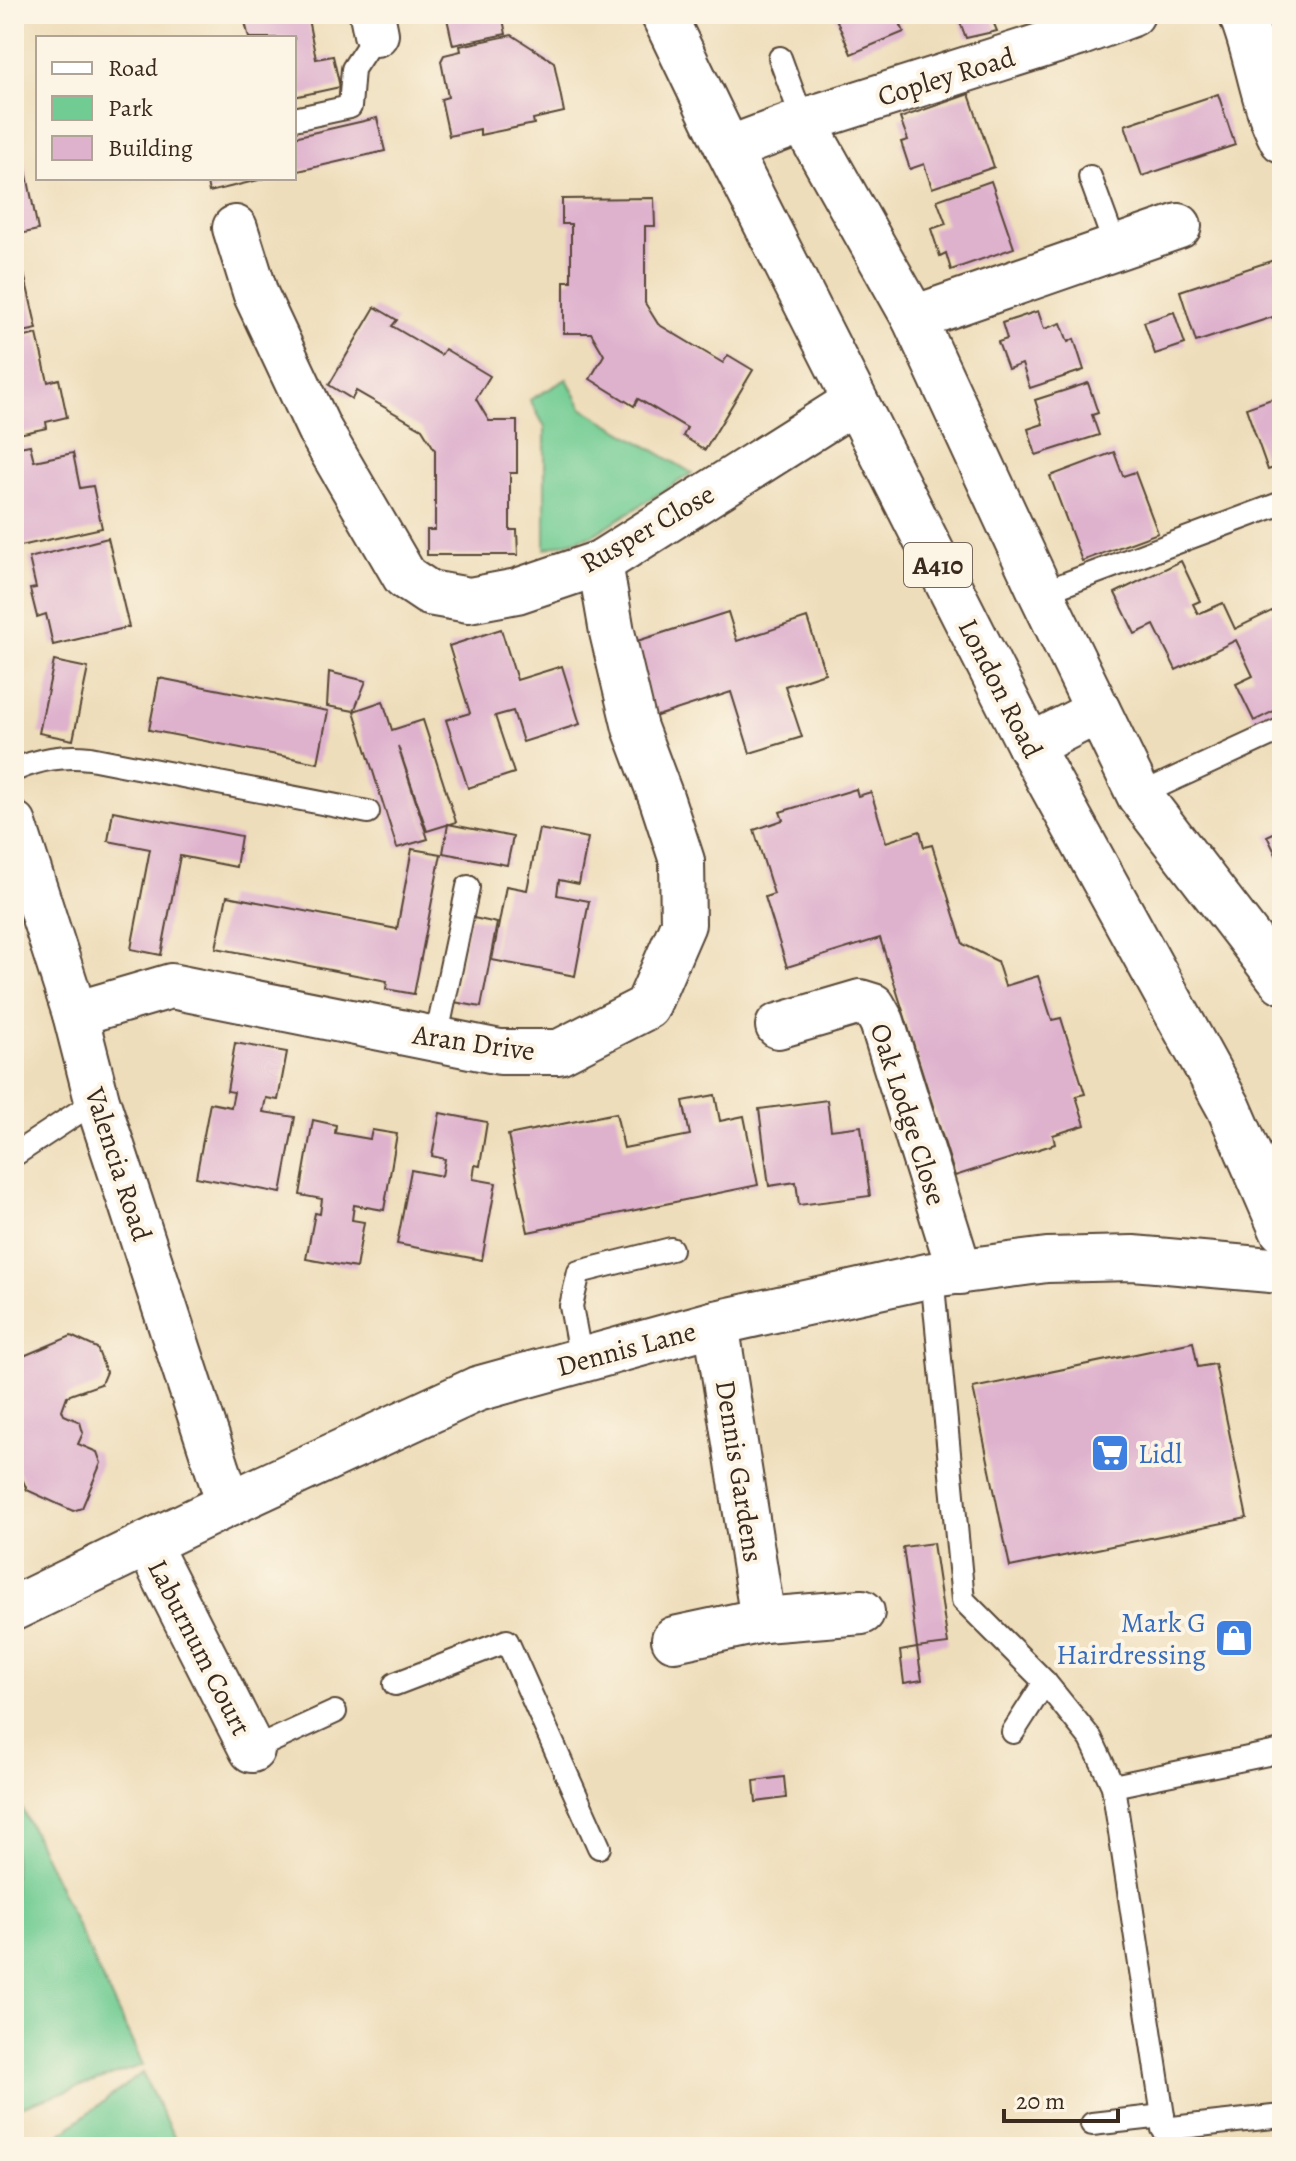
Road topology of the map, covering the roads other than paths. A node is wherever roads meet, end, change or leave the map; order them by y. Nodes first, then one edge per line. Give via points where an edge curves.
1 (663, 14) edge
2 (1132, 14) edge
3 (1241, 14) edge
4 (374, 24) edge
5 (780, 58) dead end
6 (296, 119) edge
7 (803, 121) junction
8 (1282, 140) edge
9 (728, 149) junction
10 (1090, 177) dead end
11 (1179, 226) dead end
12 (235, 228) dead end
13 (1116, 248) junction
14 (914, 318) junction
15 (854, 402) junction
16 (1282, 503) edge
17 (600, 563) junction
18 (1041, 593) junction
19 (1098, 711) junction
20 (1282, 729) edge
21 (1030, 746) junction
22 (14, 770) edge
23 (1139, 795) junction
24 (368, 812) dead end
25 (14, 824) edge
26 (468, 887) dead end
27 (1282, 981) edge
28 (75, 1014) junction
29 (778, 1026) dead end
30 (436, 1039) junction
31 (97, 1100) junction
32 (14, 1155) edge
33 (1282, 1230) edge
34 (671, 1249) dead end
35 (1282, 1271) edge
36 (946, 1274) junction
37 (716, 1323) junction
38 (581, 1360) junction
39 (229, 1504) junction
40 (148, 1545) junction
41 (14, 1608) edge
42 (862, 1612) dead end
43 (763, 1620) junction
44 (674, 1639) dead end
45 (1045, 1682) junction
46 (395, 1684) dead end
47 (335, 1712) dead end
48 (1013, 1732) dead end
49 (252, 1750) joint
50 (1282, 1751) edge
51 (1113, 1786) junction
52 (599, 1847) dead end
53 (1282, 2116) edge
54 (1092, 2124) dead end
55 (1162, 2131) edge

1 - 9 street, London Road / A410
2 - 7 street, Copley Road
3 - 8 street via 1269,116
4 - 6 lane via 353,69 350,107
5 - 7 lane
7 - 9 street, Copley Road
7 - 14 street
9 - 15 street, London Road / A410
10 - 13 lane
11 - 13 street
12 - 17 street, Rusper Close via 256,295 319,429 405,577 429,593 469,600 517,591
13 - 14 street
14 - 18 street
15 - 17 street, Rusper Close
15 - 21 street, London Road / A410
16 - 18 lane
17 - 30 street, Aran Drive via 635,728 682,861 683,924 647,1007 559,1052 500,1052
18 - 19 street
19 - 21 street
19 - 23 street
20 - 23 lane
21 - 33 street, London Road / A410 via 1229,1108
22 - 24 lane via 63,756 90,758
23 - 27 street
25 - 28 street, Valencia Road
26 - 30 lane
28 - 30 street, Aran Drive via 171,986
28 - 31 street, Valencia Road
29 - 36 street, Oak Lodge Close via 860,1002 873,1006 882,1022
31 - 32 lane
31 - 39 street, Valencia Road
34 - 38 lane via 579,1272 571,1306
35 - 36 street, Dennis Lane via 1133,1258 1047,1260
36 - 37 street, Dennis Lane
36 - 45 lane via 963,1600
37 - 38 street, Dennis Lane
37 - 43 street, Dennis Gardens
38 - 39 street, Dennis Lane via 477,1389
39 - 40 street, Dennis Lane
40 - 41 street, Dennis Lane
40 - 49 street, Laburnum Court
42 - 43 street
43 - 44 street
45 - 48 lane
45 - 51 lane via 1091,1739
46 - 52 lane via 507,1641
47 - 49 lane
50 - 51 lane
51 - 55 lane
53 - 55 lane
54 - 55 lane

